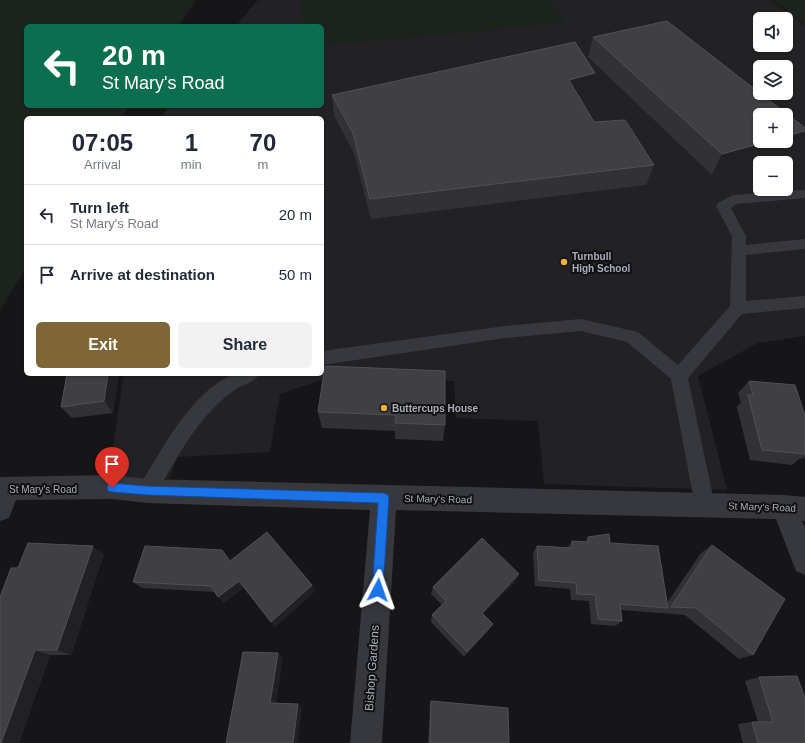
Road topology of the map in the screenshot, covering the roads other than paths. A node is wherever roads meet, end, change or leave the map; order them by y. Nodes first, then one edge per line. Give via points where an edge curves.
1 (805, 194) edge
2 (805, 244) edge
3 (738, 251) junction
4 (805, 302) edge
5 (738, 308) junction
6 (324, 358) edge
7 (245, 376) edge
8 (679, 376) junction
9 (146, 491) junction
10 (3, 496) edge
11 (384, 498) junction
12 (706, 506) junction
13 (795, 508) edge
14 (805, 562) edge
15 (366, 743) edge

1 - 3 lane via 733,200 723,206 739,236
2 - 3 lane
3 - 5 lane
4 - 5 lane
5 - 8 lane
6 - 8 lane via 505,332 581,325 632,337
7 - 9 lane via 234,380 198,411
8 - 12 lane
9 - 10 street, St Mary's Road via 112,488
9 - 11 street, St Mary's Road
11 - 12 street, St Mary's Road
11 - 15 street, Bishop Gardens
12 - 13 street, St Mary's Road
13 - 14 street

